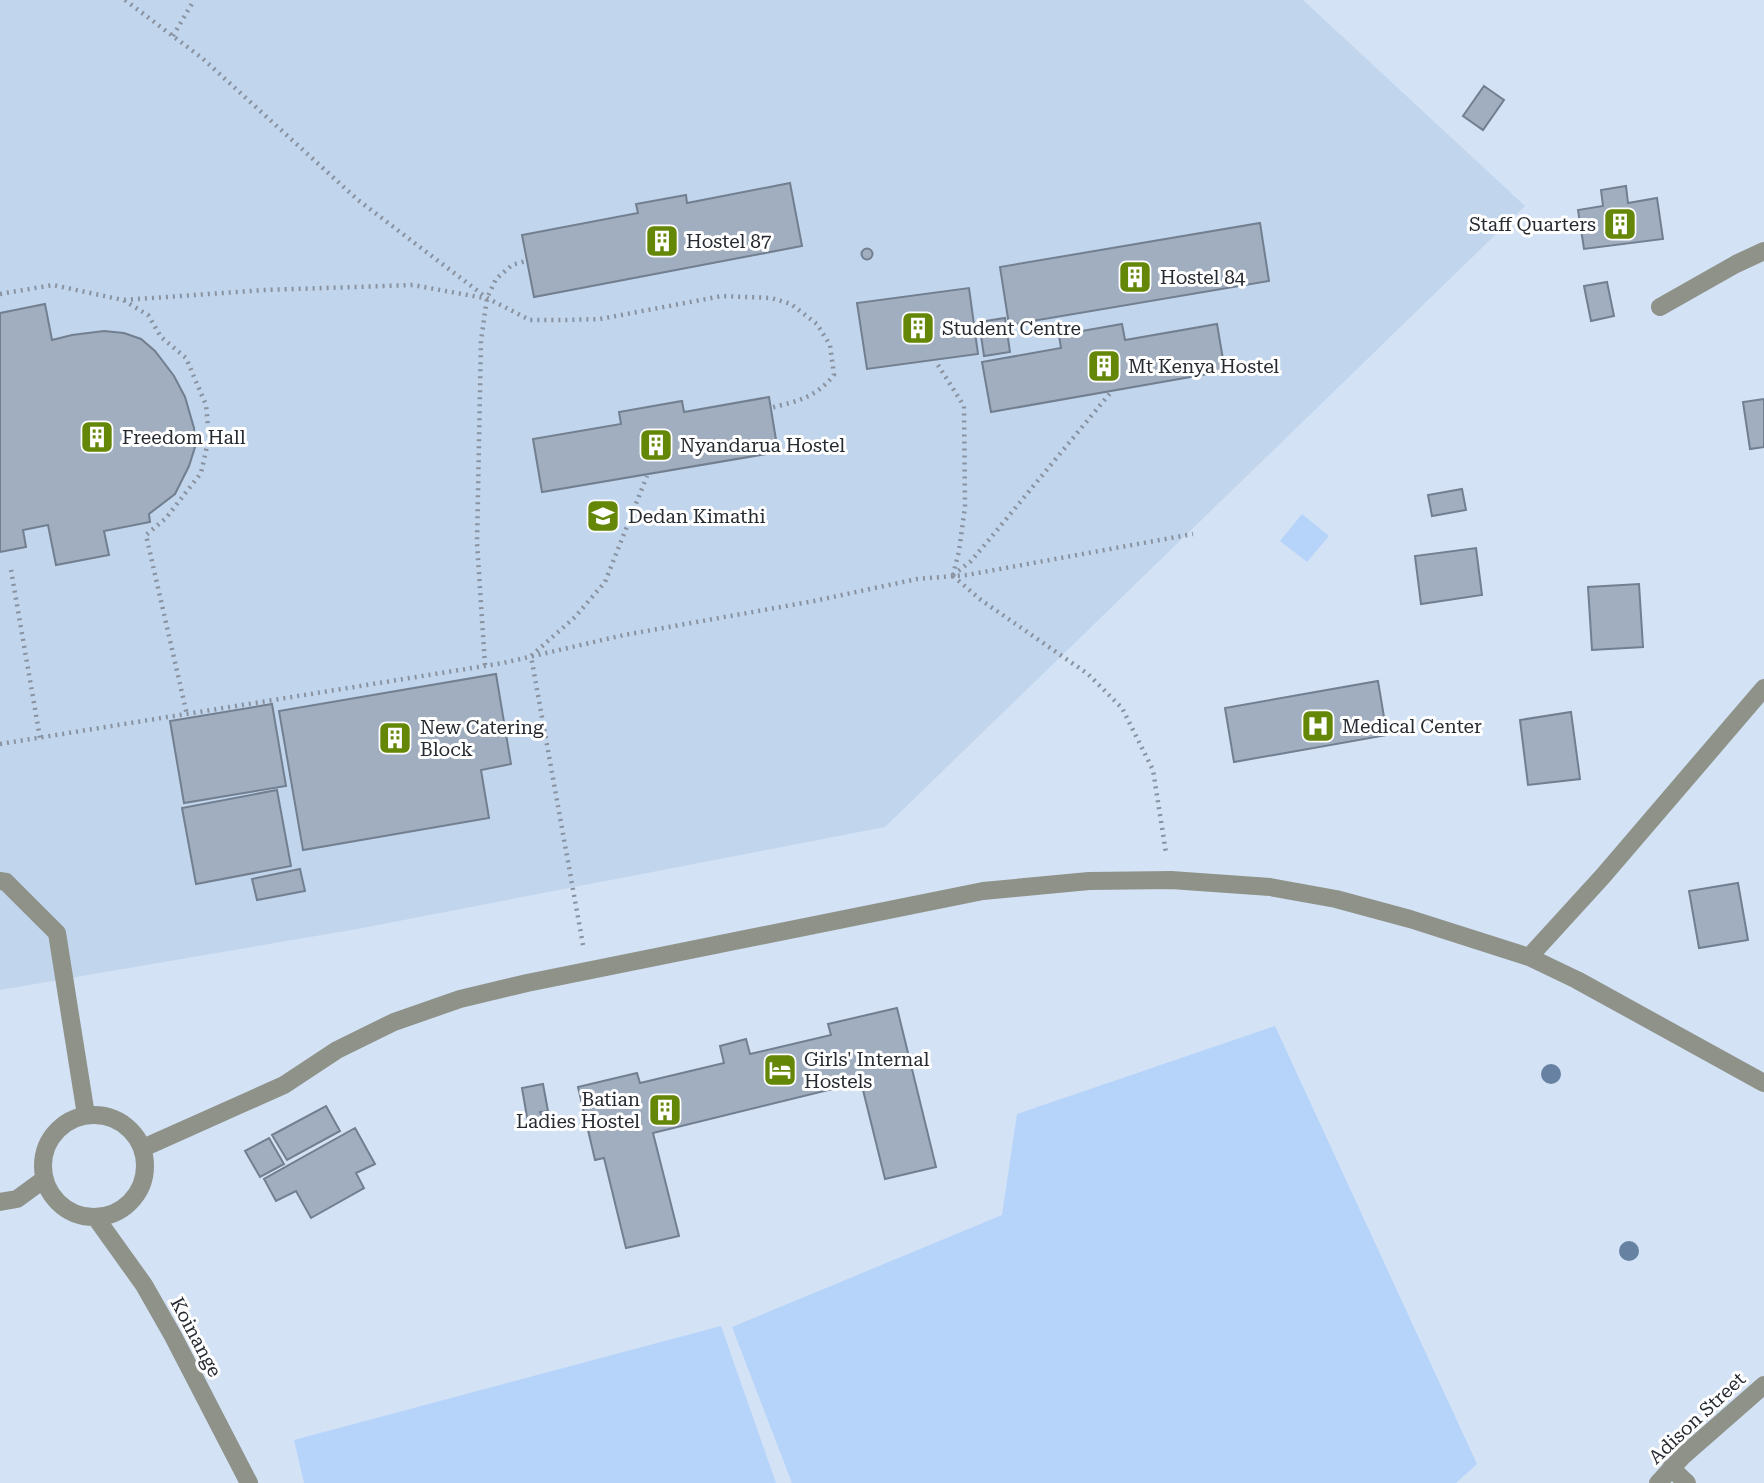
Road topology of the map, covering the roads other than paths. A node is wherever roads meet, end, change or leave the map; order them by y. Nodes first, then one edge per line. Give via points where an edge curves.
1 (1764, 251) edge
2 (1660, 307) dead end
3 (1764, 688) edge
4 (0, 881) edge
5 (1529, 957) junction
6 (1764, 1083) edge
7 (86, 1115) junction
8 (143, 1148) junction
9 (43, 1180) junction
10 (0, 1202) edge
11 (96, 1218) junction
12 (1764, 1385) edge
13 (1671, 1468) junction
14 (248, 1483) edge
15 (1658, 1483) edge
16 (1687, 1483) edge

1 - 2 street
3 - 5 street
4 - 7 street via 57,933
5 - 6 street
5 - 8 street via 1336,899 1270,887 1171,880 1089,881 983,891 460,999 394,1022 337,1050 284,1085
7 - 8 street via 120,1121
7 - 9 street via 56,1132 42,1162
8 - 11 street via 146,1164 138,1195 119,1211
9 - 10 street via 17,1199
9 - 11 street via 63,1208
11 - 14 street, Koinange via 144,1285
12 - 13 street, Adison Street
13 - 15 street, Adison Street
13 - 16 street

